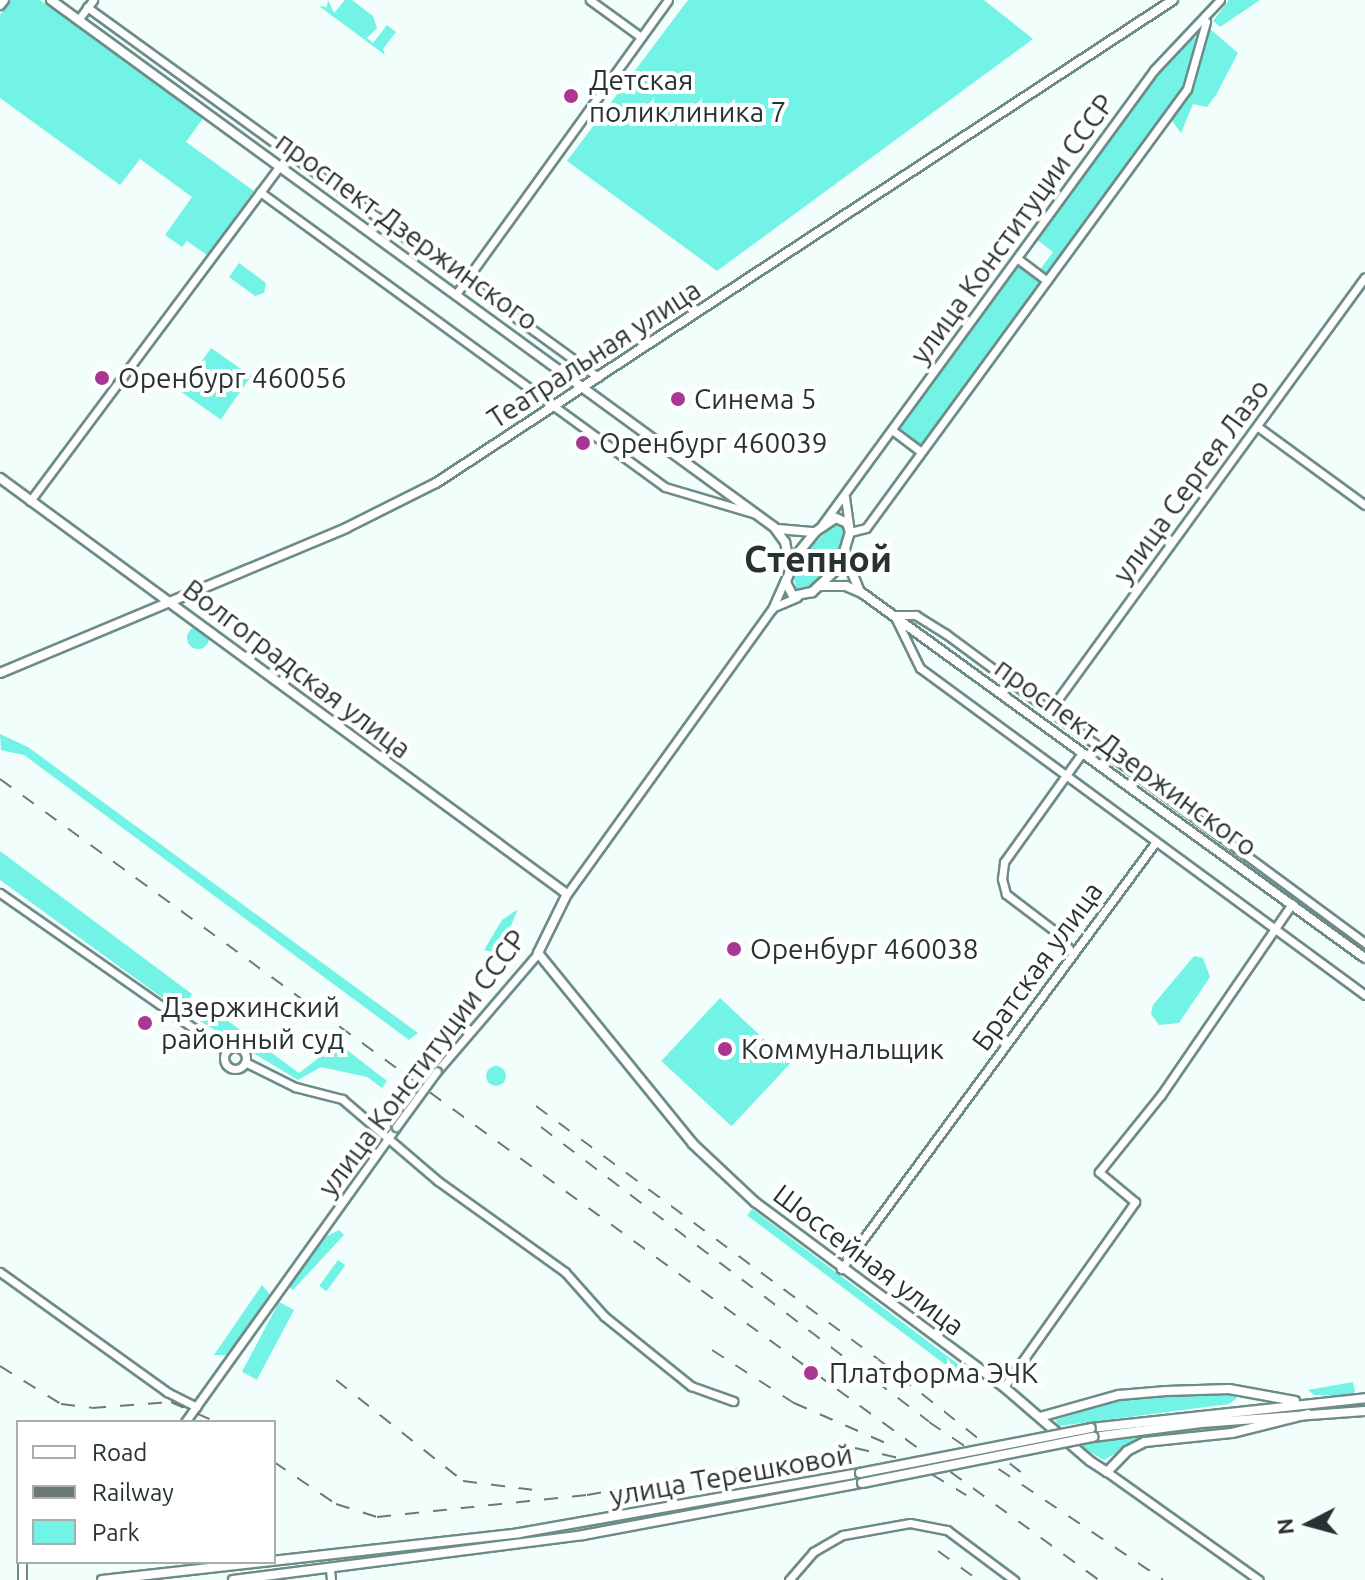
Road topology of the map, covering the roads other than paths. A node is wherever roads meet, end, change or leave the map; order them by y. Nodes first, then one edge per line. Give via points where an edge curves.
1 (4, 0) edge
2 (51, 0) edge
3 (590, 0) edge
4 (668, 0) edge
5 (1173, 0) edge
6 (1220, 0) edge
7 (90, 4) edge
8 (0, 5) edge
9 (78, 20) junction
10 (1207, 20) junction
11 (641, 37) junction
12 (280, 165) junction
13 (260, 192) junction
14 (1018, 259) junction
15 (1365, 277) edge
16 (1047, 281) junction
17 (464, 282) junction
18 (456, 294) junction
19 (598, 377) junction
20 (582, 387) junction
21 (555, 405) junction
22 (1258, 427) junction
23 (892, 430) junction
24 (921, 452) junction
25 (0, 478) edge
26 (847, 491) junction
27 (30, 501) junction
28 (1365, 505) edge
29 (757, 514) junction
30 (774, 527) junction
31 (818, 529) junction
32 (850, 530) junction
33 (845, 555) junction
34 (790, 566) junction
35 (787, 577) junction
36 (820, 586) junction
37 (862, 593) junction
38 (797, 597) junction
39 (171, 602) junction
40 (772, 609) junction
41 (894, 615) junction
42 (0, 673) edge
43 (1050, 710) junction
44 (1082, 753) junction
45 (1065, 777) junction
46 (1160, 792) junction
47 (1152, 802) junction
48 (1155, 843) junction
49 (0, 893) edge
50 (567, 894) junction
51 (1292, 904) junction
52 (1275, 928) junction
53 (1365, 943) edge
54 (538, 953) junction
55 (1073, 954) junction
56 (1365, 958) edge
57 (1365, 995) edge
58 (225, 1050) junction
59 (247, 1063) junction
60 (387, 1139) junction
61 (841, 1269) junction
62 (0, 1272) edge
63 (1004, 1387) junction
64 (1238, 1390) junction
65 (1365, 1398) edge
66 (733, 1401) dead end
67 (1323, 1401) junction
68 (1306, 1403) junction
69 (196, 1407) junction
70 (1235, 1409) junction
71 (1365, 1411) edge
72 (1308, 1414) junction
73 (1324, 1414) junction
74 (1040, 1417) junction
75 (186, 1420) edge
76 (1234, 1420) junction
77 (1092, 1433) junction
78 (1232, 1433) junction
79 (1107, 1472) junction
80 (861, 1478) junction
81 (519, 1533) junction
82 (521, 1544) junction
83 (328, 1558) junction
84 (276, 1563) edge
85 (266, 1564) edge
86 (330, 1575) edge
87 (102, 1580) edge
88 (233, 1580) edge
89 (789, 1580) edge
90 (1014, 1580) edge
91 (1259, 1580) edge

1 - 8 main road
2 - 9 main road, проспект Дзержинского
3 - 11 street
4 - 11 street
5 - 19 main road, Театральная улица
6 - 10 street, улица Конституции СССР
7 - 9 street
7 - 17 street
9 - 12 main road, проспект Дзержинского
10 - 14 street, улица Конституции СССР via 1154,70
10 - 16 street via 1187,89
11 - 17 street
12 - 13 street
12 - 18 main road, проспект Дзержинского
13 - 21 street
13 - 27 street
14 - 16 street
14 - 23 street, улица Конституции СССР
15 - 22 street, улица Сергея Лазо
16 - 24 street
17 - 18 street
17 - 19 street
18 - 20 main road, проспект Дзержинского
19 - 20 main road, Театральная улица
20 - 21 main road, Театральная улица
20 - 29 main road, проспект Дзержинского
21 - 29 street via 673,491
21 - 39 main road, Театральная улица via 407,499
22 - 28 street
22 - 43 street, улица Сергея Лазо
23 - 24 street
23 - 26 street, улица Конституции СССР
24 - 32 street via 866,528
25 - 27 main road, Волгоградская улица
26 - 31 street, улица Конституции СССР
26 - 32 street
27 - 39 main road, Волгоградская улица
29 - 30 main road, проспект Дзержинского
30 - 31 main road, проспект Дзержинского via 792,534
30 - 34 main road, проспект Дзержинского
31 - 32 main road, проспект Дзержинского via 836,518
31 - 34 main road
32 - 33 main road
33 - 36 main road
33 - 37 main road via 852,582
34 - 35 main road
35 - 38 main road via 787,591
35 - 40 street, улица Конституции СССР
36 - 37 main road, проспект Дзержинского
36 - 38 main road
37 - 41 main road, проспект Дзержинского
38 - 40 street, улица Конституции СССР
39 - 42 main road, Театральная улица
39 - 50 main road, Волгоградская улица
40 - 50 street, улица Конституции СССР
41 - 43 street via 906,612 924,619
41 - 44 main road, проспект Дзержинского
41 - 45 street via 920,668
43 - 46 street
44 - 45 street
44 - 47 main road, проспект Дзержинского
45 - 48 street
45 - 55 street via 1004,862 1002,879 1006,894 1056,932
46 - 47 street
46 - 53 street
47 - 51 main road, проспект Дзержинского
48 - 52 street
48 - 55 street, Братская улица
49 - 58 street
50 - 54 main road, улица Конституции СССР
51 - 52 street
51 - 56 main road, проспект Дзержинского
52 - 57 street
52 - 63 street via 1161,1095 1099,1172 1135,1202
54 - 60 street, улица Конституции СССР, bridge via 437,1071
54 - 61 main road, Шоссейная улица via 702,1154
55 - 61 street, Братская улица
58 - 59 street via 238,1049
58 - 59 street via 232,1068
59 - 60 street via 295,1087 342,1099
60 - 66 street via 565,1272 604,1316 691,1386
60 - 69 street, улица Конституции СССР
61 - 63 main road, Шоссейная улица
62 - 69 street via 167,1392
63 - 74 main road, Шоссейная улица
64 - 68 main road
64 - 70 main road via 1241,1399
64 - 74 main road via 1131,1393
65 - 67 main road, улица Терешковой
67 - 68 main road, улица Терешковой
67 - 73 main road
68 - 70 main road, улица Терешковой
69 - 75 street, улица Конституции СССР
70 - 77 main road, улица Терешковой
71 - 73 main road, улица Терешковой
72 - 73 main road, улица Терешковой
72 - 76 main road, улица Терешковой
72 - 78 main road
74 - 79 main road, Шоссейная улица
76 - 77 main road, улица Терешковой
76 - 78 main road
77 - 80 main road, улица Терешковой, bridge
78 - 79 main road via 1145,1442 1127,1451
79 - 91 street, Шоссейная улица
80 - 81 main road, улица Терешковой
80 - 82 main road, улица Терешковой
81 - 82 main road
81 - 83 main road, улица Терешковой
82 - 86 main road, улица Терешковой
83 - 84 main road, улица Терешковой
83 - 86 main road
85 - 87 main road, улица Терешковой
86 - 88 main road, улица Терешковой
89 - 90 street via 827,1543 872,1526 910,1523 947,1530

